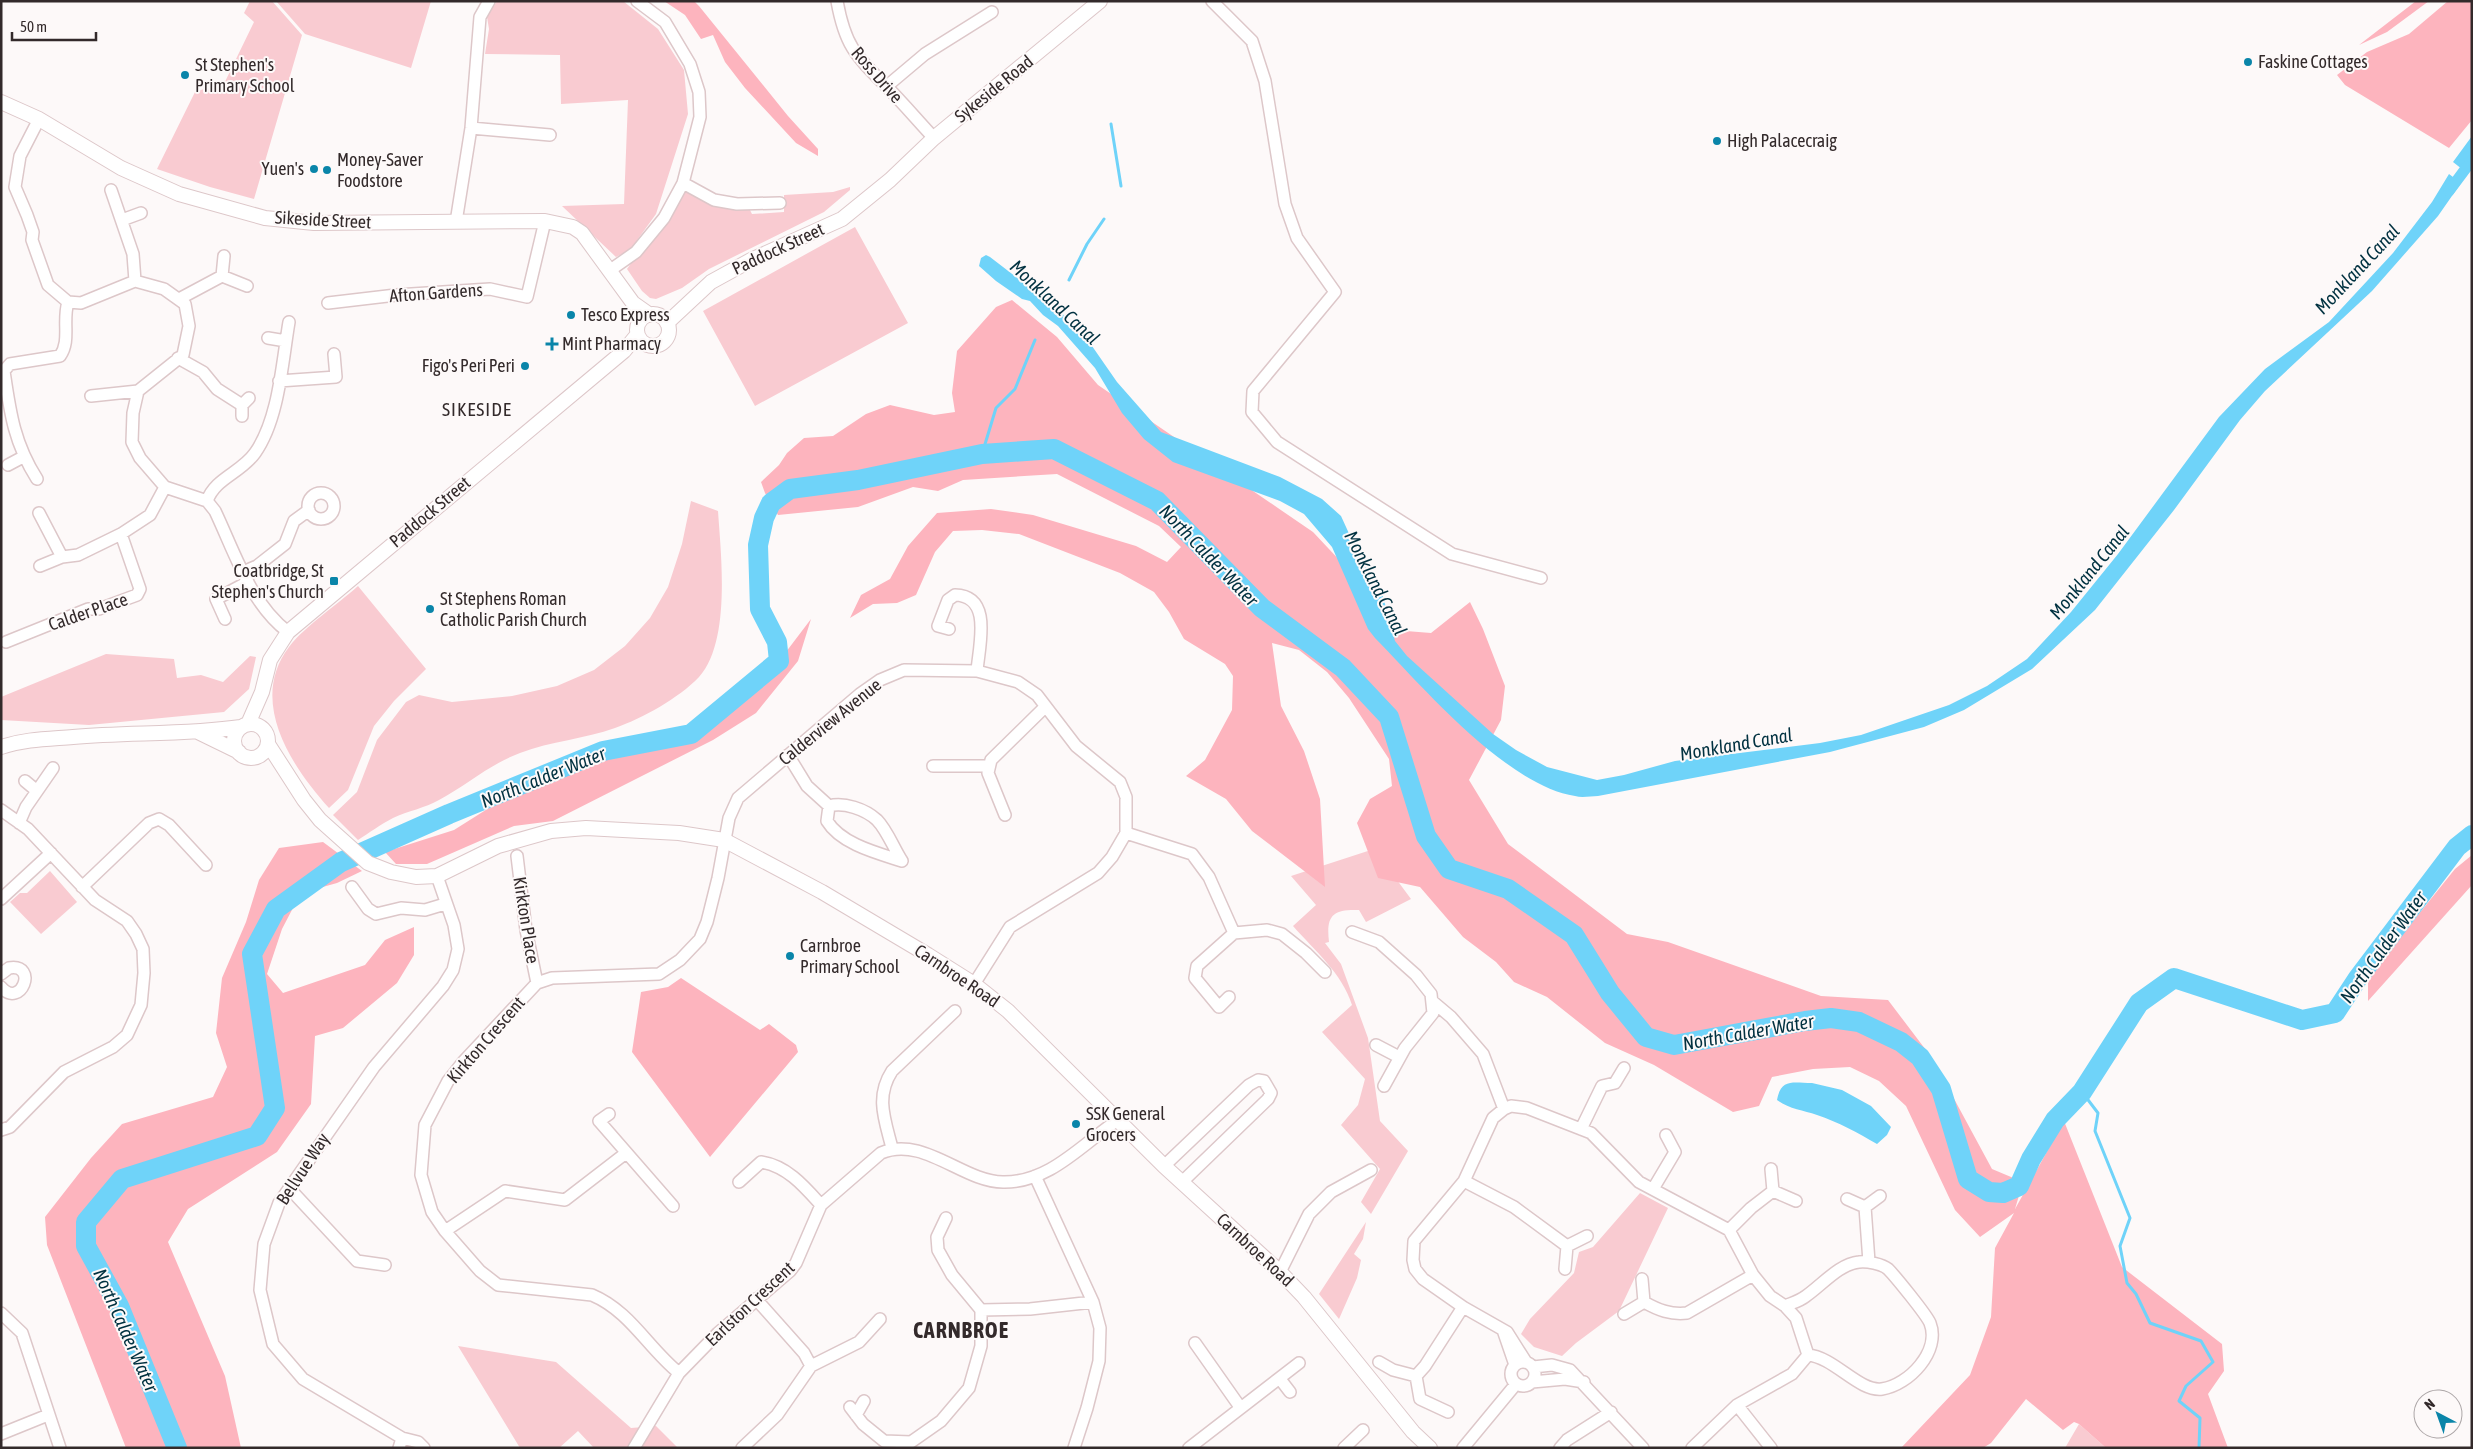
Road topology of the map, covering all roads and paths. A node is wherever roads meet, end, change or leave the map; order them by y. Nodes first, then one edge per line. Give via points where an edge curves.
1 (489, 1) edge
2 (637, 1) edge
3 (837, 1) edge
4 (1100, 1) edge
5 (1212, 1) edge
6 (992, 12) dead end
7 (886, 86) junction
8 (1, 102) edge
9 (39, 119) junction
10 (471, 128) junction
11 (550, 135) dead end
12 (934, 138) junction
13 (890, 180) joint
14 (683, 184) junction
15 (111, 190) dead end
16 (780, 202) dead end
17 (141, 213) dead end
18 (122, 220) junction
19 (545, 221) junction
20 (456, 222) junction
21 (224, 256) dead end
22 (609, 271) junction
23 (222, 276) junction
24 (135, 281) junction
25 (247, 286) dead end
26 (178, 299) junction
27 (68, 302) junction
28 (632, 302) junction
29 (328, 303) dead end
30 (659, 318) junction
31 (289, 322) dead end
32 (640, 334) junction
33 (268, 338) dead end
34 (286, 341) junction
35 (334, 354) dead end
36 (178, 358) junction
37 (280, 381) junction
38 (138, 391) junction
39 (91, 396) dead end
40 (244, 407) dead end
41 (23, 457) junction
42 (8, 465) dead end
43 (36, 479) dead end
44 (165, 487) junction
45 (207, 501) junction
46 (309, 510) dead end
47 (39, 513) dead end
48 (121, 534) junction
49 (62, 557) junction
50 (40, 566) dead end
51 (246, 577) junction
52 (1541, 578) dead end
53 (225, 619) dead end
54 (950, 629) dead end
55 (288, 632) junction
56 (6, 642) dead end
57 (977, 671) junction
58 (262, 692) junction
59 (1045, 707) junction
60 (245, 725) junction
61 (262, 727) junction
62 (195, 731) junction
63 (1, 747) edge
64 (264, 750) junction
65 (239, 752) junction
66 (788, 755) junction
67 (933, 766) dead end
68 (988, 766) junction
69 (53, 768) dead end
70 (25, 781) dead end
71 (38, 791) junction
72 (829, 806) junction
73 (1, 810) edge
74 (1005, 815) dead end
75 (19, 823) junction
76 (1126, 833) junction
77 (724, 840) junction
78 (51, 854) junction
79 (517, 856) dead end
80 (206, 865) dead end
81 (437, 876) junction
82 (82, 887) junction
83 (352, 887) dead end
84 (1, 899) edge
85 (446, 904) junction
86 (1352, 932) dead end
87 (1234, 933) junction
88 (1325, 972) dead end
89 (1, 974) edge
90 (537, 983) junction
91 (974, 984) junction
92 (1, 987) edge
93 (1229, 997) dead end
94 (1432, 1001) junction
95 (955, 1011) dead end
96 (1376, 1045) dead end
97 (1399, 1057) junction
98 (1624, 1068) dead end
99 (1384, 1086) dead end
100 (1504, 1108) junction
101 (609, 1114) dead end
102 (1118, 1120) junction
103 (1580, 1129) junction
104 (1, 1130) edge
105 (1666, 1135) dead end
106 (892, 1148) junction
107 (626, 1152) junction
108 (1164, 1166) junction
109 (1771, 1169) dead end
110 (1371, 1170) dead end
111 (1035, 1176) junction
112 (1464, 1181) junction
113 (739, 1182) dead end
114 (1182, 1182) junction
115 (289, 1188) junction
116 (1653, 1189) junction
117 (1773, 1191) junction
118 (1880, 1196) dead end
119 (1847, 1199) dead end
120 (1796, 1202) dead end
121 (821, 1205) junction
122 (672, 1206) dead end
123 (1865, 1207) junction
124 (946, 1218) dead end
125 (1729, 1230) junction
126 (445, 1231) junction
127 (1587, 1236) dead end
128 (1567, 1246) junction
129 (1869, 1262) junction
130 (385, 1264) dead end
131 (1565, 1269) dead end
132 (1280, 1272) junction
133 (1753, 1275) junction
134 (1642, 1279) dead end
135 (756, 1299) junction
136 (1093, 1302) junction
137 (1644, 1302) junction
138 (1463, 1306) junction
139 (1785, 1306) junction
140 (981, 1310) junction
141 (1, 1313) edge
142 (1624, 1314) dead end
143 (880, 1319) dead end
144 (1195, 1343) dead end
145 (1808, 1355) junction
146 (1379, 1362) dead end
147 (1300, 1363) dead end
148 (1525, 1365) junction
149 (812, 1366) junction
150 (679, 1372) junction
151 (1416, 1376) junction
152 (1280, 1379) junction
153 (1532, 1382) junction
154 (1584, 1382) junction
155 (1516, 1384) junction
156 (1290, 1392) dead end
157 (864, 1401) dead end
158 (1737, 1404) junction
159 (1240, 1408) junction
160 (1448, 1412) dead end
161 (1610, 1412) junction
162 (48, 1415) junction
163 (1362, 1430) dead end
164 (1413, 1432) junction
165 (1, 1434) edge
166 (1471, 1437) junction
167 (401, 1443) edge
168 (60, 1448) edge
169 (424, 1448) edge
170 (634, 1448) edge
171 (742, 1448) edge
172 (1074, 1448) edge
173 (1189, 1448) edge
174 (1344, 1448) edge
175 (1421, 1448) edge
176 (1430, 1448) edge
177 (1453, 1448) edge
178 (1463, 1448) edge
179 (1560, 1448) edge
180 (1643, 1448) edge
181 (1692, 1448) edge
182 (1771, 1448) edge

1 - 10 street via 480,17
2 - 14 street via 665,22 690,64 699,92 700,117
3 - 7 street, Ross Drive via 846,38 867,69
4 - 12 street, Sykeside Road
5 - 52 street via 1252,41 1265,81 1285,204 1297,238 1335,292 1253,392 1252,412 1277,442 1452,554
6 - 7 street via 925,54
7 - 12 street, Ross Drive
8 - 9 street, Sikeside Street
9 - 20 street, Sikeside Street via 121,168 179,194 265,218 314,224
9 - 27 street via 20,156 15,187 28,215 32,240 48,285
10 - 11 street
10 - 20 street
12 - 13 street, Sykeside Road
13 - 30 street, Paddock Street via 842,219 751,260 711,282 683,306
14 - 16 street via 714,200 737,204
14 - 22 street via 664,218 636,252
15 - 18 street
17 - 18 street
18 - 24 street via 133,254
19 - 20 street, Sikeside Street
19 - 22 street, Sikeside Street via 573,227 582,233
19 - 29 street, Afton Gardens via 527,297 490,289
21 - 23 street
22 - 28 street, Sikeside Street
23 - 25 street
23 - 26 street
24 - 26 street via 164,288
24 - 27 street via 81,303
26 - 36 street via 185,304 189,326 183,355
27 - 41 street via 64,314 66,348 60,356 10,364 4,371 16,438
28 - 30 street, Sikeside Street
28 - 32 street, Sikeside Street
30 - 32 street, Paddock Street
30 - 32 street via 669,331 665,341 657,346
31 - 34 street
32 - 55 street, Paddock Street via 624,351
33 - 34 street
34 - 37 street
35 - 37 street via 336,377
36 - 38 street
36 - 40 street via 203,372 217,389
37 - 45 street via 271,424 256,452 244,467 211,490
38 - 39 street
38 - 44 street via 132,442 140,458
41 - 42 street
41 - 43 street
44 - 45 street
44 - 48 street via 150,515
45 - 51 street via 215,511
46 - 51 street via 294,521 285,544
47 - 49 street
48 - 49 street via 78,555
48 - 56 street, Calder Place via 140,589 138,595 99,609 88,609
49 - 50 street
51 - 53 street via 216,599
51 - 55 street via 260,604
54 - 57 street via 938,626 948,600 955,595 969,597 981,615
55 - 58 street, Paddock Street via 270,660
57 - 59 street, Calderview Avenue via 1028,687
57 - 66 street, Calderview Avenue via 895,672 860,694
58 - 60 street, Paddock Street
58 - 61 street, Paddock Street
59 - 68 street
59 - 76 street, Calderview Avenue via 1076,746 1120,782 1126,797
60 - 61 street
60 - 62 street
60 - 65 street, Paddock Street via 234,737
61 - 64 street, Paddock Street via 268,737
62 - 63 street via 131,732 20,741
62 - 65 street
64 - 65 street via 251,758
64 - 81 street, Carnbroe Road via 282,767 304,800 368,863 403,876
66 - 72 street via 807,786
66 - 77 street, Calderview Avenue via 738,798
67 - 68 street
68 - 74 street
69 - 71 street
70 - 71 street
71 - 75 street
72 - 72 street via 838,804 854,808 877,820 902,861 874,852 833,832 827,821
73 - 75 street
75 - 78 street
76 - 87 street via 1192,854 1209,877
76 - 91 street, Calderview Avenue via 1112,858 1098,873 1010,927
77 - 81 street, Carnbroe Road via 679,833 586,828 550,831 498,846
77 - 90 street, Kirkton Crescent via 700,939 680,960 659,974 552,978
77 - 91 street, Carnbroe Road via 822,892
78 - 82 street
78 - 84 street
79 - 90 street, Kirkton Place via 526,930
80 - 82 street via 170,825 159,819 149,823
81 - 85 street, Bellvue Way
82 - 104 street via 95,900 127,921 136,934 143,949 141,1005 127,1034 113,1047 64,1072 10,1127
83 - 85 street via 368,910 376,914 401,908 425,910
85 - 115 street, Bellvue Way via 458,949 452,970 443,986 374,1067
86 - 94 street via 1379,942 1391,951 1431,994
87 - 88 street via 1268,930 1282,934
87 - 93 street via 1197,966 1194,978 1219,1007
89 - 92 street via 8,968 16,968 23,972 25,980 23,988 16,992 8,992
90 - 126 street, Kirkton Crescent via 458,1068 425,1125 421,1175 432,1212
91 - 102 street, Carnbroe Road via 1022,1025
94 - 97 street via 1432,1013
94 - 100 street via 1451,1017 1483,1054
95 - 106 street via 892,1071 884,1083 881,1104
96 - 97 street
97 - 99 street
98 - 103 street via 1615,1083 1602,1086
100 - 103 street via 1527,1108
100 - 112 street via 1493,1118
101 - 107 street via 599,1121
102 - 108 street, Carnbroe Road
102 - 111 street via 1060,1165
103 - 116 street via 1591,1133 1639,1182
105 - 116 street via 1675,1152
106 - 111 street via 915,1150 990,1180 1003,1182
106 - 121 street, Earlston Crescent via 881,1153
107 - 122 street
107 - 126 street via 565,1200 504,1191
108 - 114 street, Carnbroe Road
108 - 114 street via 1249,1084 1264,1081 1272,1094 1268,1099
109 - 117 street
110 - 132 street via 1330,1192 1309,1214
111 - 136 street
112 - 128 street via 1514,1207
112 - 138 street via 1414,1241 1412,1250 1419,1274
113 - 121 street via 761,1162 771,1164 796,1178
114 - 132 street, Carnbroe Road
115 - 130 street via 357,1261
115 - 167 street, Bellvue Way via 279,1203 264,1244 260,1290 273,1344 302,1379
116 - 125 street
117 - 120 street
117 - 125 street via 1750,1208
118 - 123 street
119 - 123 street
121 - 135 street, Earlston Crescent via 796,1263
123 - 129 street
124 - 140 street via 937,1238 938,1250 952,1275
125 - 133 street
126 - 150 street, Kirkton Crescent via 480,1271 498,1285 592,1295 601,1299 625,1315 667,1363
127 - 128 street
128 - 131 street
129 - 139 street via 1848,1264 1804,1298
129 - 145 street via 1887,1268 1930,1322 1932,1336 1927,1356 1908,1377 1882,1389 1870,1388 1819,1356
132 - 164 street, Carnbroe Road via 1310,1304
133 - 137 street via 1687,1312 1676,1314
133 - 139 street via 1770,1296
134 - 137 street
135 - 149 street
135 - 150 street, Earlston Crescent
136 - 140 street
136 - 172 street via 1100,1328 1099,1361
137 - 142 street
138 - 148 street via 1502,1328
138 - 151 street
139 - 145 street via 1796,1318
140 - 157 street via 982,1346 969,1388 941,1422 911,1442 884,1441 862,1424 853,1411
141 - 162 street via 22,1333
143 - 149 street via 860,1342
144 - 159 street via 1209,1353
145 - 158 street via 1792,1374
146 - 151 street via 1393,1370
147 - 152 street
148 - 153 street via 1535,1373
148 - 154 street via 1552,1365 1570,1370
148 - 155 street via 1511,1375
149 - 171 street via 777,1415
150 - 170 street, Earlston Crescent
151 - 160 street via 1420,1399
152 - 156 street
152 - 159 street
153 - 154 street via 1565,1379
153 - 155 street via 1523,1386
154 - 161 street
155 - 166 street
158 - 181 street
158 - 182 street
159 - 173 street
161 - 179 street
161 - 180 street
162 - 165 street
162 - 168 street
163 - 174 street
164 - 175 street, Carnbroe Road
164 - 176 street, Carnbroe Road
166 - 177 street
166 - 178 street
167 - 169 street, Bellvue Way via 418,1442

